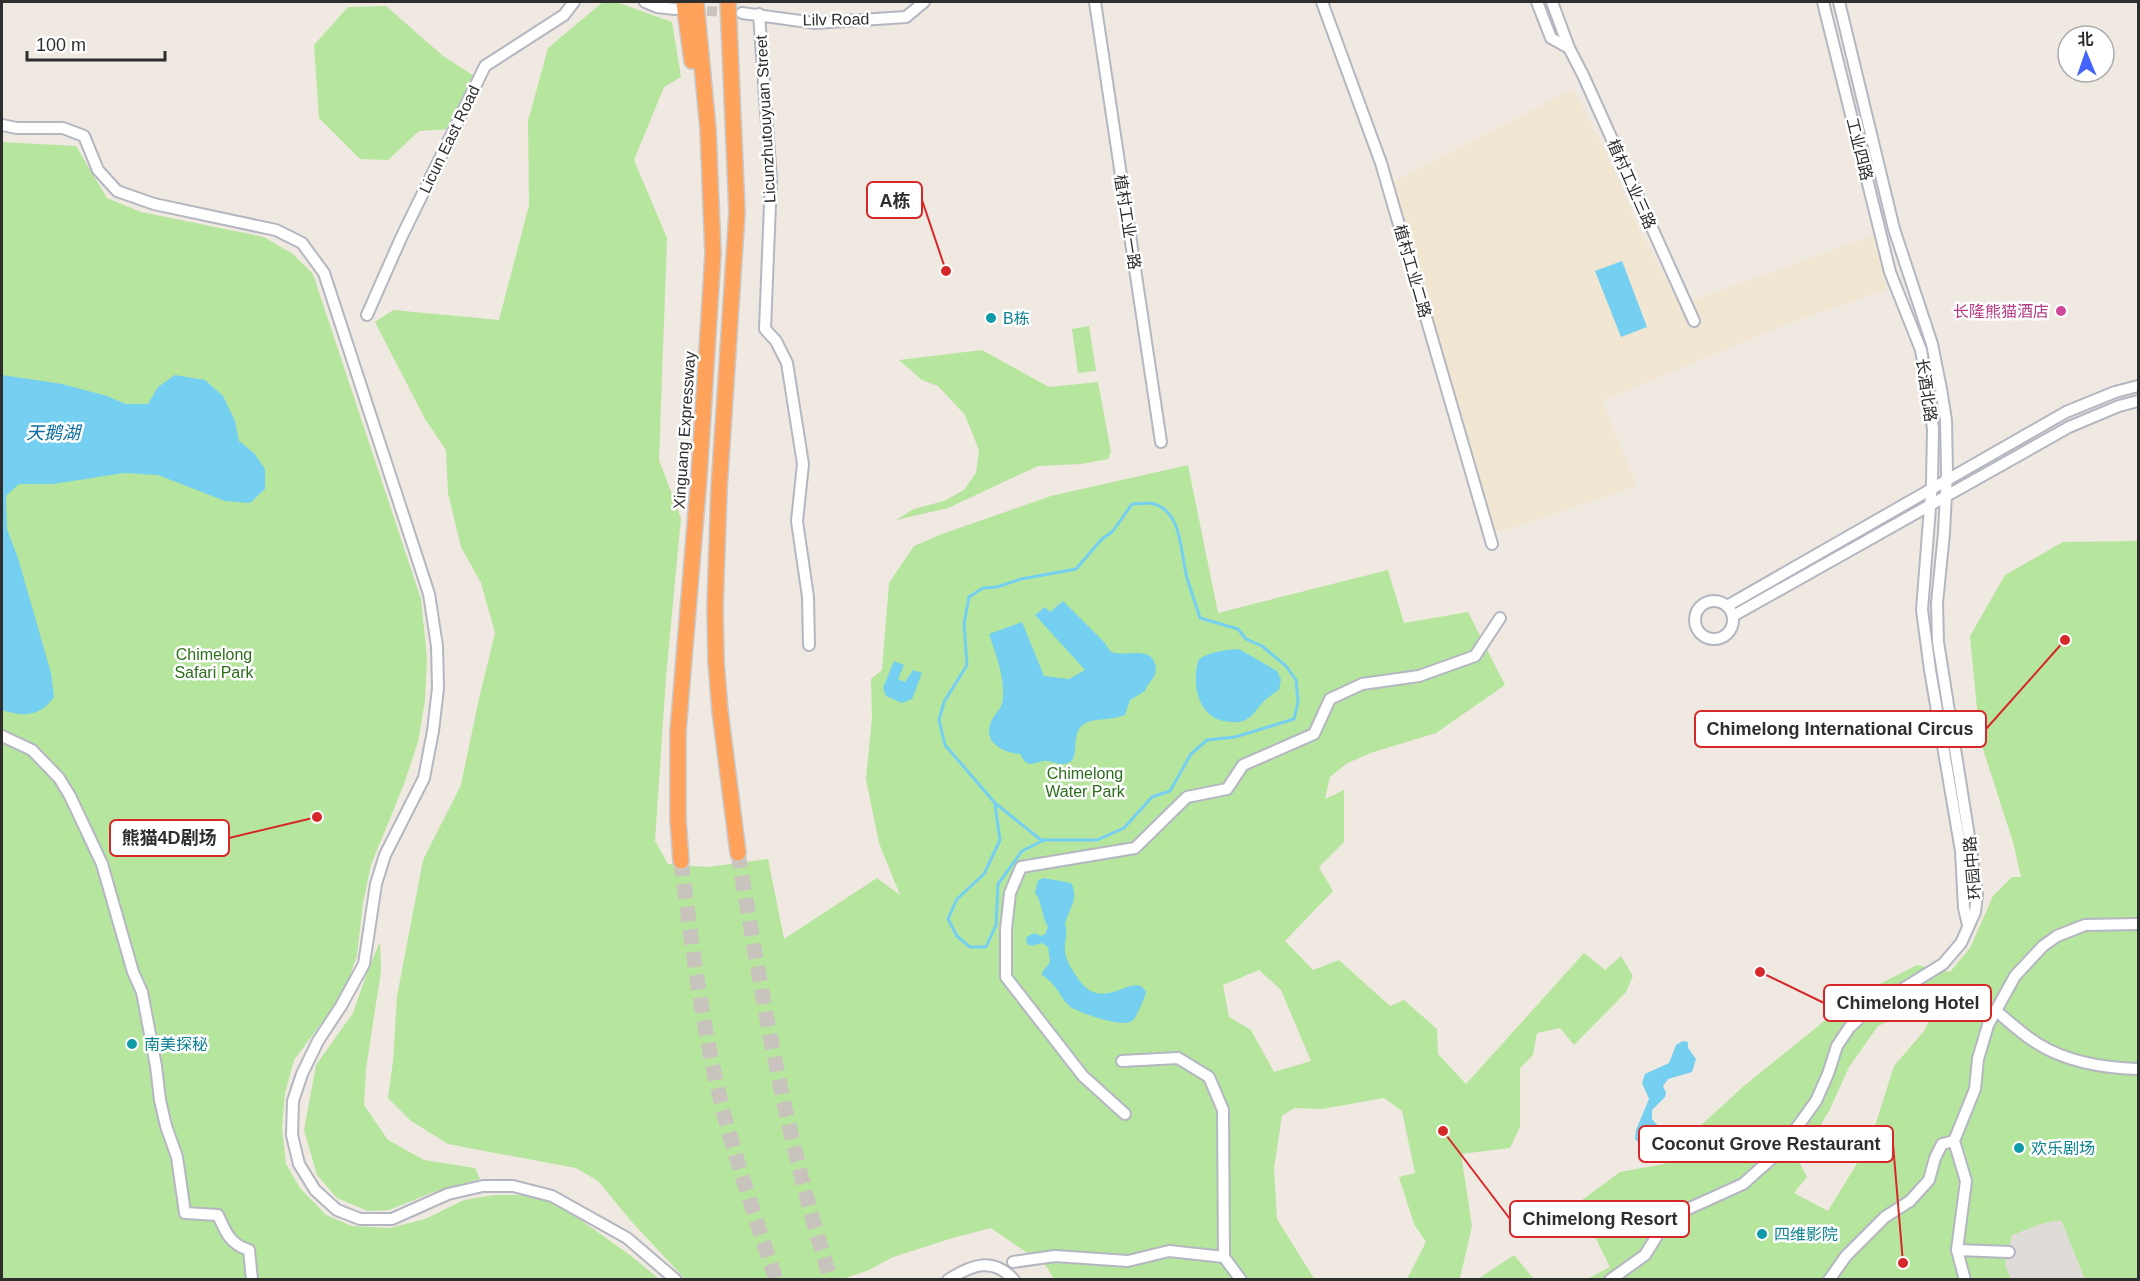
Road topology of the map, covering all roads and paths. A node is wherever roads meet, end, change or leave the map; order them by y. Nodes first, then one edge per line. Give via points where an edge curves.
1 (574, 2) edge
2 (645, 2) edge
3 (696, 2) edge
4 (728, 2) edge
5 (924, 2) edge
6 (1095, 2) edge
7 (1322, 2) edge
8 (1537, 2) edge
9 (1552, 2) edge
10 (1823, 2) edge
11 (1839, 2) edge
12 (679, 5) edge
13 (742, 13) tunnel mouth
14 (759, 14) junction
15 (1569, 48) junction
16 (2, 125) edge
17 (710, 184) junction
18 (1914, 290) joint
19 (1901, 296) joint
20 (367, 315) dead end
21 (1694, 321) dead end
22 (2139, 386) edge
23 (2139, 401) edge
24 (1161, 442) dead end
25 (1947, 480) junction
26 (1932, 488) junction
27 (1946, 498) junction
28 (1930, 506) junction
29 (1492, 544) dead end
30 (1727, 606) junction
31 (1733, 616) junction
32 (1500, 618) dead end
33 (809, 645) dead end
34 (2, 736) edge
35 (738, 853) tunnel mouth
36 (681, 861) tunnel mouth
37 (2139, 924) edge
38 (1968, 925) junction
39 (1996, 1011) junction
40 (1122, 1061) dead end
41 (2139, 1069) edge
42 (1125, 1114) dead end
43 (1954, 1141) junction
44 (1957, 1250) junction
45 (2008, 1252) dead end
46 (1224, 1257) junction
47 (1013, 1262) dead end
48 (252, 1280) edge
49 (676, 1280) edge
50 (948, 1280) edge
51 (1014, 1280) edge
52 (1241, 1280) edge
53 (1610, 1280) edge
54 (1829, 1280) edge
55 (1965, 1280) edge

1 - 20 street, Licun East Road via 564,15 485,66 400,238
2 - 12 street via 657,8
3 - 17 highway, Xinguang Expressway
4 - 35 highway via 737,212 715,607 720,711
5 - 14 street, Lilv Road via 906,17 815,23
6 - 24 street, 植村工业一路
7 - 29 street, 植村工业二路 via 1381,163
8 - 15 street, 植村工业三路 via 1551,38
9 - 15 street, 植村工业三路
10 - 19 street, 工业四路 via 1890,272
11 - 18 street, 工业四路 via 1894,229
12 - 17 highway
13 - 14 street, Lilv Road
14 - 33 street, Licunzhutouyuan Street via 771,180 765,328 787,363 803,464 798,521 808,597
15 - 21 street, 植村工业三路
16 - 49 street via 63,128 84,136 98,170 117,191 154,204 276,230 302,243 324,273 429,594 437,645 438,688 424,778 382,865 364,964 318,1041 293,1101 292,1135 299,1164 315,1190 337,1210 360,1219 392,1220 448,1194 483,1186 513,1186 552,1196 627,1238
17 - 36 highway, Xinguang Expressway via 712,266 678,731
18 - 25 street, 长酒北路 via 1932,344 1941,389
19 - 26 street, 长酒北路 via 1921,350 1928,391 1933,429
22 - 25 street via 2066,412
23 - 27 street via 2069,427
25 - 26 street
25 - 27 street, 环园中路
26 - 28 street, 环园中路
26 - 30 street
27 - 28 street
27 - 38 street, 环园中路 via 1937,603 1938,642 1977,894 1975,912
28 - 31 street
28 - 38 street, 环园中路 via 1922,610 1961,851
30 - 31 street
30 - 31 street via 1716,600 1699,608 1694,619 1698,632 1709,639 1722,638 1732,629
32 - 42 street via 1475,656 1419,676 1362,684 1330,699 1314,734 1243,765 1227,789 1187,797 1135,848 1021,867 1010,893 1006,977 1083,1076
34 - 48 street via 32,750 58,778 102,864 142,992 185,1213 218,1215 226,1234 237,1246 249,1250
37 - 39 street via 2085,925 2057,936 2015,976
38 - 53 street via 1961,943 1943,964 1867,1011 1849,1028 1837,1046 1816,1101 1780,1151 1743,1184 1680,1212 1663,1226 1645,1255
39 - 41 street via 2040,1046 2112,1068
39 - 43 street via 1978,1059 1975,1089
40 - 46 street via 1178,1058 1209,1077 1223,1110
43 - 44 street via 1966,1181
43 - 54 street via 1942,1144 1929,1180 1846,1256
44 - 45 street
44 - 55 street
46 - 47 street via 1169,1251 1128,1261 1055,1256
46 - 52 street
50 - 51 street via 965,1269 990,1265

